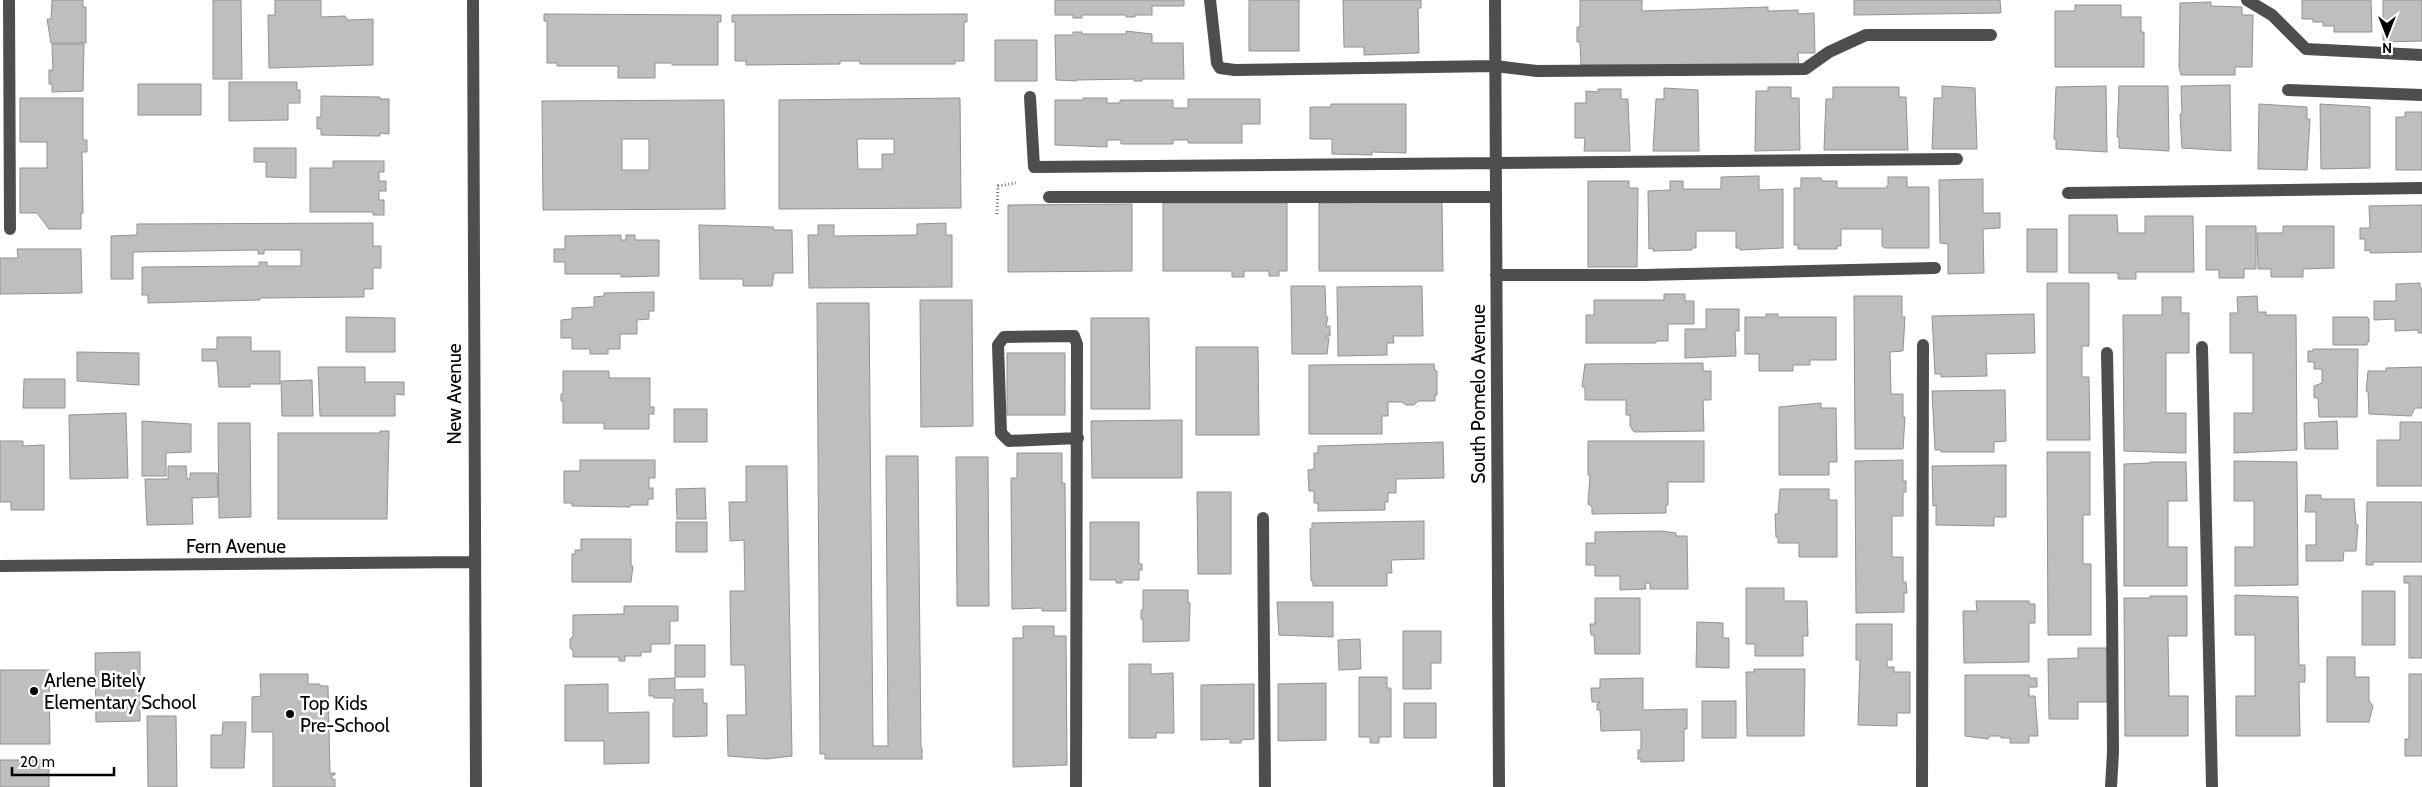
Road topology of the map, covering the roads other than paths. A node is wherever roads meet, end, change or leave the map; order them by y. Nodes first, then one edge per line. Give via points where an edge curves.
1 (9, 0) edge
2 (473, 0) edge
3 (1210, 0) edge
4 (1495, 0) edge
5 (2247, 0) edge
6 (1991, 35) dead end
7 (2422, 55) edge
8 (1495, 66) junction
9 (2288, 90) dead end
10 (2422, 95) edge
11 (1030, 97) dead end
12 (1957, 159) dead end
13 (1496, 163) junction
14 (2422, 188) edge
15 (2068, 193) dead end
16 (1049, 197) road end
17 (1496, 197) junction
18 (10, 229) dead end
19 (1935, 268) dead end
20 (1496, 275) junction
21 (1922, 345) dead end
22 (2202, 348) dead end
23 (2107, 353) dead end
24 (1078, 438) junction
25 (1263, 518) dead end
26 (473, 562) junction
27 (0, 566) edge
28 (476, 787) edge
29 (1076, 787) edge
30 (1265, 787) edge
31 (1499, 787) edge
32 (1922, 787) edge
33 (2111, 787) edge
34 (2212, 787) edge

1 - 18 street
2 - 26 street, New Avenue
3 - 8 street via 1220,68
4 - 8 street, South Pomelo Avenue
5 - 7 street via 2272,15 2306,49
6 - 8 street via 1866,35 1829,52 1805,69 1537,70
8 - 13 street, South Pomelo Avenue
9 - 10 street
11 - 13 street via 1034,167
12 - 13 street
13 - 17 street, South Pomelo Avenue
14 - 15 street
16 - 17 street
17 - 20 street, South Pomelo Avenue
19 - 20 street
20 - 31 street, South Pomelo Avenue
21 - 32 street
22 - 34 street
23 - 33 street via 2112,604
24 - 24 street via 1077,344 1074,336 1004,337 998,345 1000,433 1009,441
24 - 29 street
25 - 30 street
26 - 27 street, Fern Avenue
26 - 28 street, New Avenue

